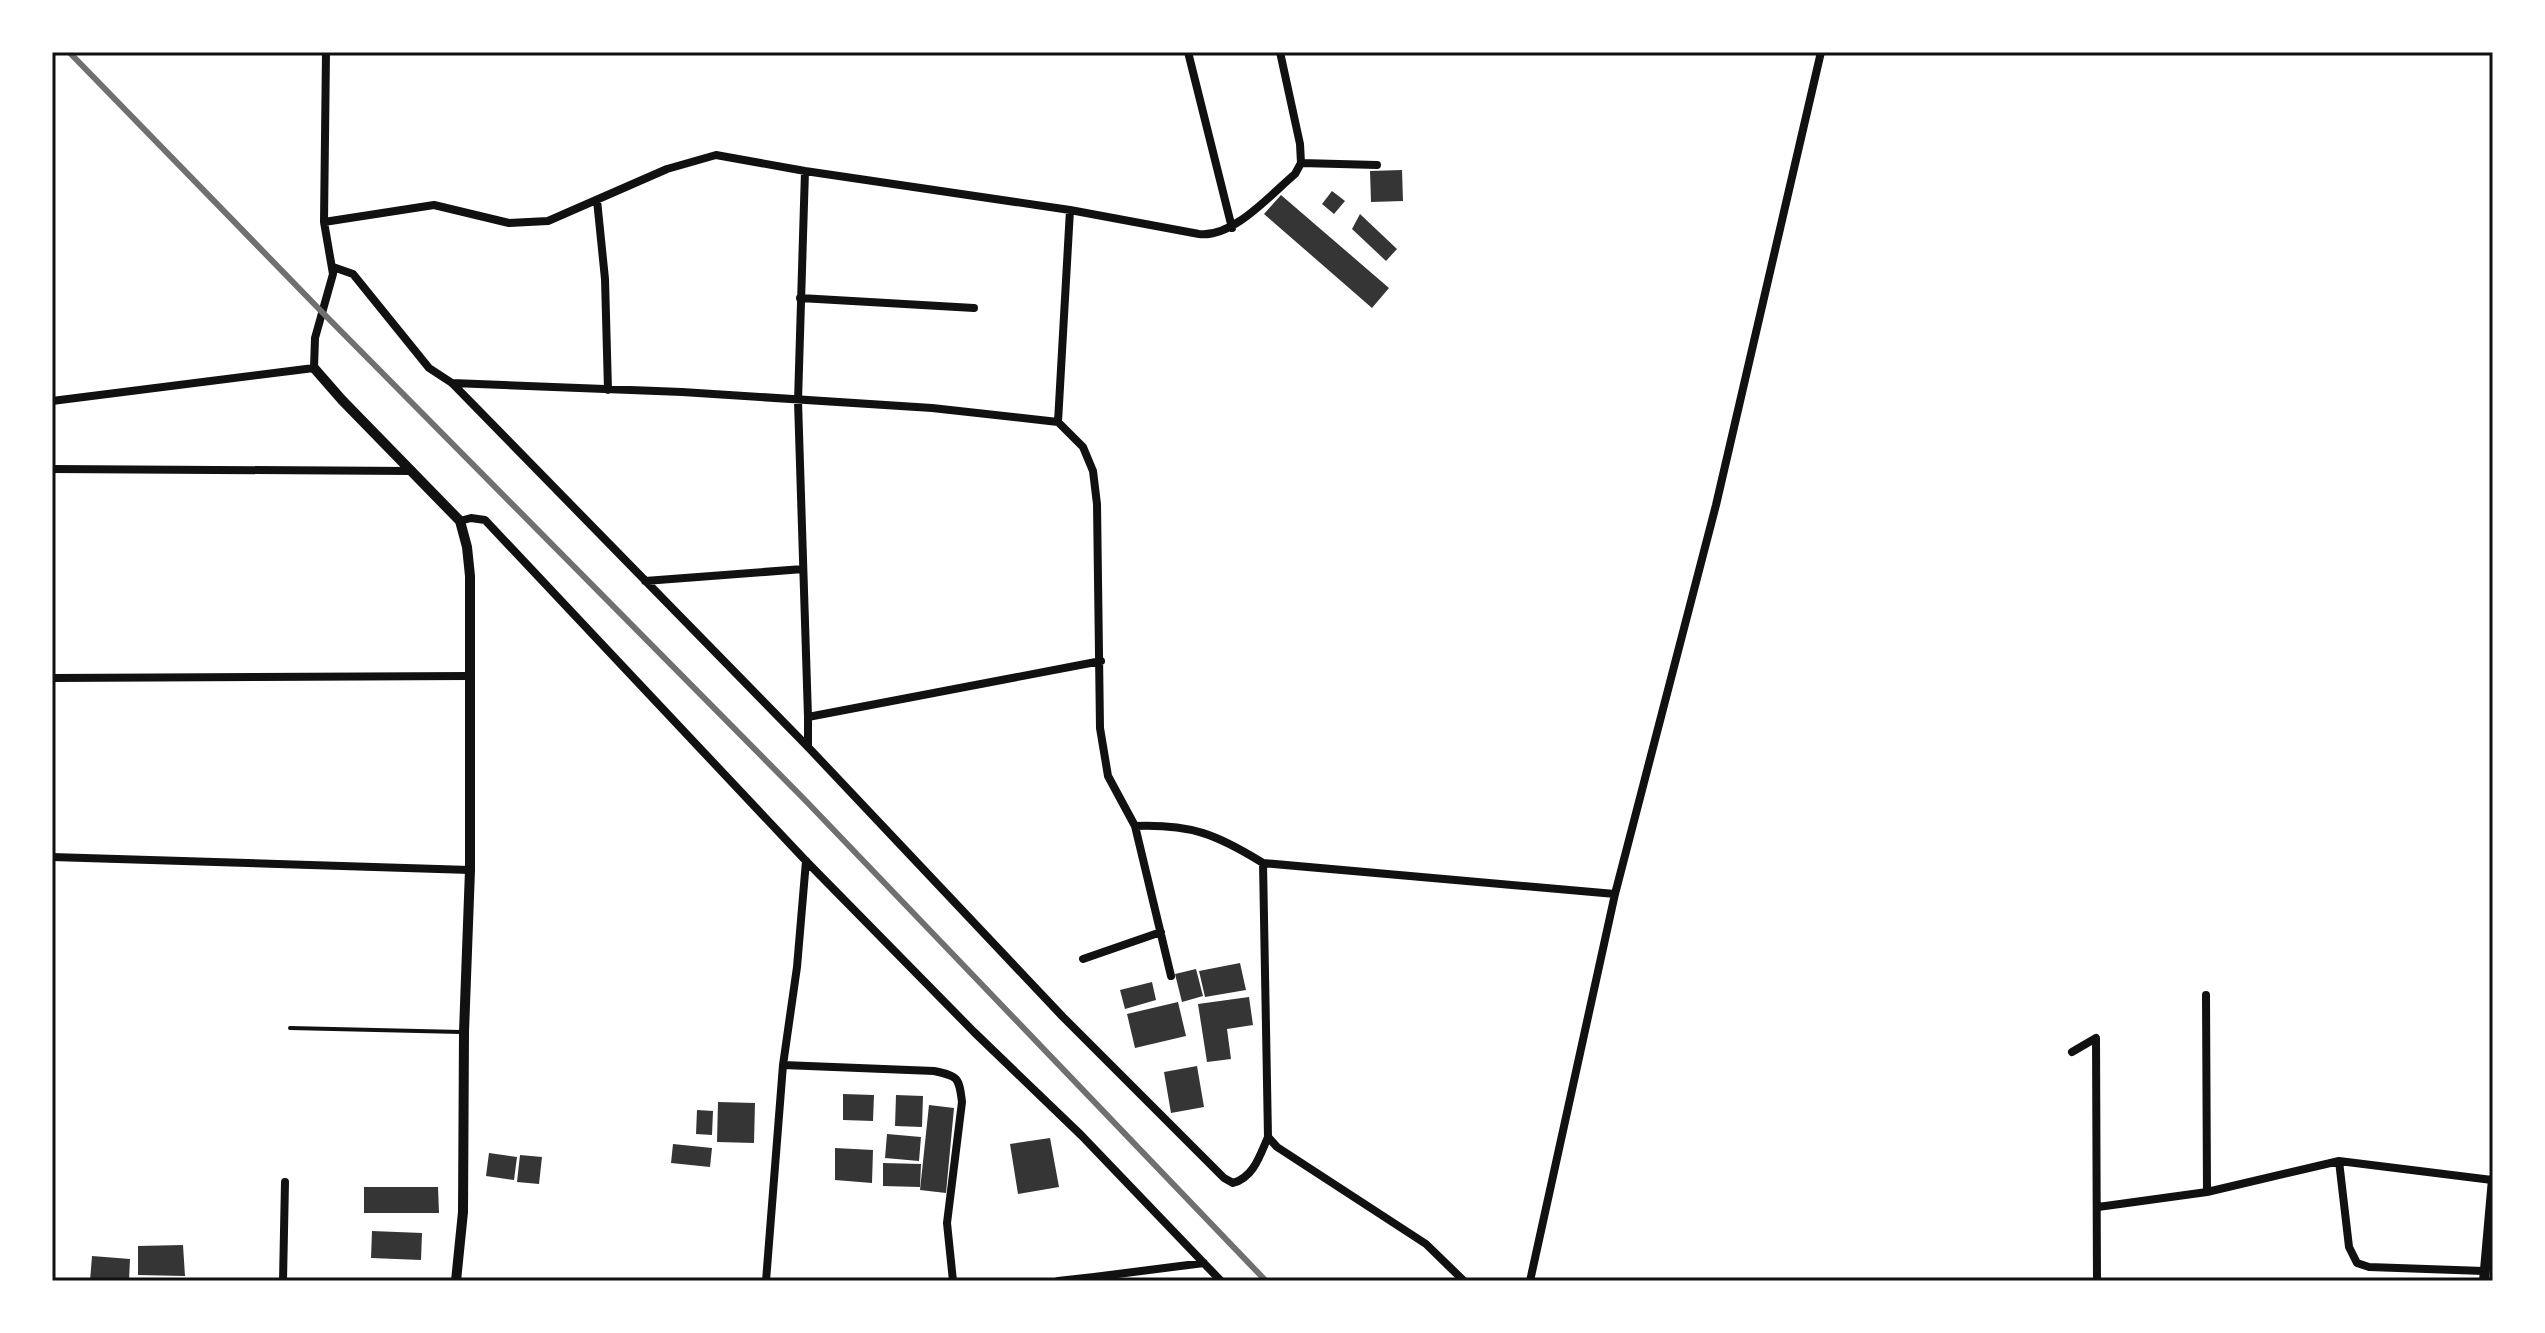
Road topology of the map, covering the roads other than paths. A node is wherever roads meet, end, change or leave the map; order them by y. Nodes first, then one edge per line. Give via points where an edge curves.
1 (326, 52) edge
2 (1188, 52) edge
3 (1280, 52) edge
4 (1821, 52) edge
5 (1301, 163) junction
6 (1377, 165) dead end
7 (805, 171) junction
8 (597, 200) junction
9 (1070, 210) junction
10 (324, 222) junction
11 (1232, 228) junction
12 (333, 267) junction
13 (800, 298) junction
14 (974, 308) dead end
15 (314, 368) junction
16 (452, 383) junction
17 (608, 390) junction
18 (52, 401) edge
19 (798, 401) junction
20 (1058, 422) junction
21 (52, 469) edge
22 (413, 471) junction
23 (460, 521) junction
24 (803, 569) junction
25 (645, 581) junction
26 (1101, 661) junction
27 (470, 676) junction
28 (52, 678) edge
29 (808, 717) junction
30 (808, 747) junction
31 (1135, 826) junction
32 (52, 857) edge
33 (806, 861) junction
34 (1263, 863) junction
35 (470, 870) junction
36 (1615, 894) junction
37 (1161, 932) junction
38 (1083, 959) dead end
39 (1171, 976) dead end
40 (2206, 995) dead end
41 (290, 1028) dead end
42 (464, 1032) junction
43 (2072, 1052) dead end
44 (783, 1065) junction
45 (1268, 1137) junction
46 (2339, 1161) junction
47 (2492, 1180) edge
48 (285, 1182) dead end
49 (2207, 1192) junction
50 (2098, 1207) junction
51 (1204, 1263) junction
52 (2484, 1276) edge
53 (1095, 1279) edge
54 (283, 1281) edge
55 (456, 1281) edge
56 (766, 1281) edge
57 (953, 1281) edge
58 (1058, 1281) edge
59 (1221, 1281) edge
60 (1464, 1281) edge
61 (1530, 1281) edge
62 (2097, 1281) edge

1 - 10 street
2 - 11 street
3 - 5 street
4 - 36 street via 1716,505
5 - 6 street
5 - 11 street
7 - 8 street via 716,155 667,169
7 - 9 street
7 - 13 street
8 - 10 street via 548,221 529,223 434,205
8 - 17 street
9 - 11 street via 1209,235
9 - 20 street
10 - 12 street
12 - 15 street via 315,338
12 - 16 street via 353,274 429,368
13 - 14 street
13 - 19 street
15 - 18 street
15 - 22 street
16 - 17 street
16 - 25 street
17 - 19 street
19 - 20 street
19 - 24 street
20 - 26 street via 1083,447 1093,471
21 - 22 street
22 - 23 street
23 - 27 street via 470,576
23 - 33 street via 485,520
24 - 25 street
24 - 29 street
25 - 30 street
26 - 29 street
26 - 31 street via 1100,728 1108,776
27 - 28 street
27 - 35 street
29 - 30 street
30 - 45 street via 1063,1017 1224,1178 1233,1183 1245,1180
31 - 34 street via 1203,831
31 - 37 street
32 - 35 street
33 - 44 street
33 - 51 street
34 - 36 street
34 - 45 street
35 - 42 street
36 - 61 street
37 - 38 street
37 - 39 street
40 - 49 street
41 - 42 lane
42 - 55 street via 463,1212
43 - 50 street via 2096,1038
44 - 56 street
44 - 57 street via 954,1075 962,1102 947,1223
45 - 60 street via 1426,1244
46 - 47 street
46 - 49 street
46 - 52 street via 2349,1247 2357,1263
47 - 52 street
48 - 54 street
49 - 50 street
50 - 62 street
51 - 53 street
51 - 59 street
53 - 58 street

